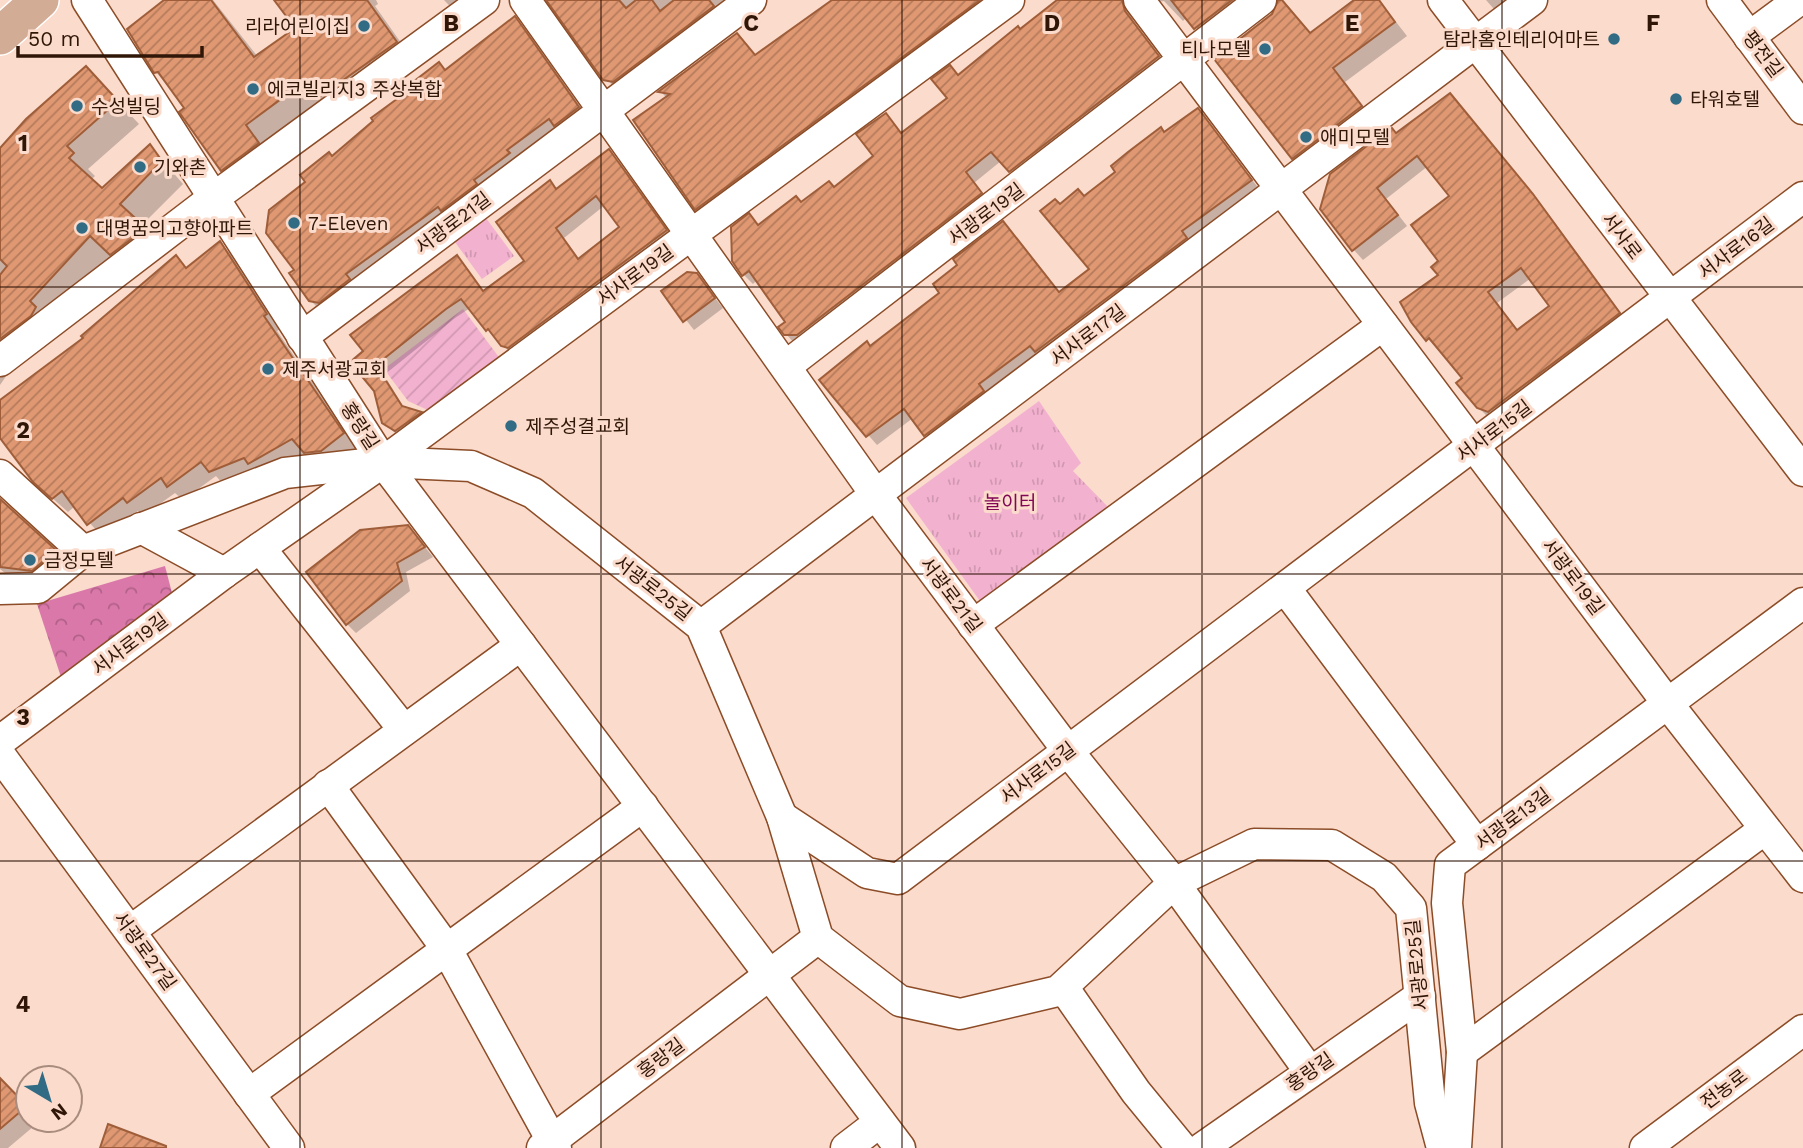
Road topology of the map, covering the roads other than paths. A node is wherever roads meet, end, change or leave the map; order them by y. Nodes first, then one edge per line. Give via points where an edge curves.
1 (40, 0) edge
2 (87, 0) edge
3 (484, 0) edge
4 (524, 0) edge
5 (751, 0) edge
6 (1009, 0) edge
7 (1139, 0) edge
8 (1261, 0) edge
9 (1444, 0) edge
10 (1532, 0) edge
11 (1723, 0) edge
12 (1799, 0) edge
13 (3, 26) edge
14 (1749, 37) junction
15 (1475, 43) junction
16 (1185, 61) junction
17 (603, 109) junction
18 (1803, 109) edge
19 (1282, 190) junction
20 (1803, 197) edge
21 (212, 199) junction
22 (693, 233) junction
23 (1669, 298) junction
24 (1383, 325) junction
25 (302, 337) junction
26 (0, 361) edge
27 (786, 366) junction
28 (1474, 446) junction
29 (383, 462) junction
30 (1803, 471) edge
31 (0, 475) edge
32 (876, 495) junction
33 (141, 528) junction
34 (260, 548) junction
35 (83, 551) junction
36 (224, 573) junction
37 (1285, 588) junction
38 (0, 589) edge
39 (1803, 603) edge
40 (973, 625) junction
41 (701, 626) junction
42 (521, 645) junction
43 (1668, 704) junction
44 (404, 730) junction
45 (0, 741) edge
46 (1068, 751) junction
47 (0, 755) edge
48 (328, 785) junction
49 (643, 806) junction
50 (782, 817) junction
51 (1765, 829) junction
52 (1477, 845) junction
53 (1803, 877) edge
54 (1174, 883) junction
55 (1447, 903) junction
56 (1411, 908) junction
57 (130, 931) junction
58 (818, 938) junction
59 (446, 947) junction
60 (770, 974) junction
61 (1063, 987) junction
62 (1420, 996) junction
63 (1803, 1030) edge
64 (1462, 1052) junction
65 (1310, 1072) junction
66 (249, 1094) junction
67 (880, 1122) junction
68 (550, 1146) edge
69 (289, 1148) edge
70 (846, 1148) edge
71 (900, 1148) edge
72 (1182, 1148) edge
73 (1202, 1148) edge
74 (1442, 1148) edge
75 (1456, 1148) edge
76 (1645, 1148) edge

1 - 13 main road
2 - 21 street, 홍랑길
3 - 21 street
4 - 17 street, 서광로21길
5 - 17 street
6 - 22 street, 서사로19길
7 - 16 street, 서광로19길
8 - 16 street
9 - 15 street, 서사로
10 - 15 street, 서사로17길
11 - 14 street, 평전길
12 - 14 street
14 - 18 street, 평전길
15 - 19 street, 서사로17길
15 - 23 street, 서사로
16 - 19 street, 서광로19길
16 - 27 street, 서광로19길
17 - 22 street, 서광로21길
17 - 25 street, 서광로21길
19 - 24 street, 서광로19길
19 - 32 street, 서사로17길
20 - 23 street, 서사로16길
21 - 25 street, 홍랑길
21 - 26 street
22 - 27 street, 서광로21길
22 - 29 street, 서사로19길
23 - 28 street, 서사로15길
23 - 30 street, 서사로
24 - 28 street, 서광로19길
24 - 40 street
25 - 29 street, 홍랑길
27 - 32 street, 서광로21길
28 - 37 street, 서사로15길
28 - 43 street, 서광로19길
29 - 33 street, 서광로25길 via 285,473
29 - 34 street, 서사로19길
29 - 41 street, 서광로25길 via 471,466 533,493
29 - 42 street, 홍랑길
31 - 35 street
32 - 40 street, 서광로21길
32 - 41 street, 서사로17길
33 - 35 street, 서광로25길
33 - 36 street
34 - 36 street, 서사로19길
34 - 44 street
35 - 38 street, 서광로25길 via 38,588
36 - 45 street, 서사로19길
37 - 46 street, 서사로15길
37 - 52 street
39 - 43 street, 서광로13길
40 - 46 street, 서광로21길
41 - 50 street, 서광로25길
42 - 44 street
42 - 49 street, 홍랑길
43 - 51 street, 서광로19길
43 - 52 street, 서광로13길
44 - 48 street
46 - 50 street, 서사로15길 via 898,879 867,873
46 - 54 street, 서광로21길
47 - 57 street, 서광로27길
48 - 57 street
48 - 59 street, 홍랑길
49 - 59 street
49 - 60 street, 홍랑길
50 - 58 street, 서광로25길
51 - 53 street, 서광로19길
51 - 64 street
52 - 55 street, 서광로13길 via 1450,865
54 - 56 street, 서광로25길 via 1254,844 1332,845 1384,877
54 - 61 street, 서광로25길
54 - 65 street, 서광로21길
55 - 56 street
55 - 64 street, 서광로13길
56 - 62 street, 서광로25길
57 - 66 street, 서광로27길
58 - 60 street, 홍랑길
58 - 61 street, 서광로25길 via 900,1001 960,1014
59 - 66 street
59 - 68 street, 홍랑길
60 - 67 street, 홍랑길
60 - 68 street, 홍랑길
61 - 72 street via 1136,1092
62 - 65 street, 홍랑길
62 - 74 street, 서광로25길 via 1430,1103
63 - 76 street, 전농로
64 - 75 street, 서광로13길
65 - 73 street, 홍랑길
66 - 69 street, 서광로27길
67 - 70 street
67 - 71 street, 홍랑길

